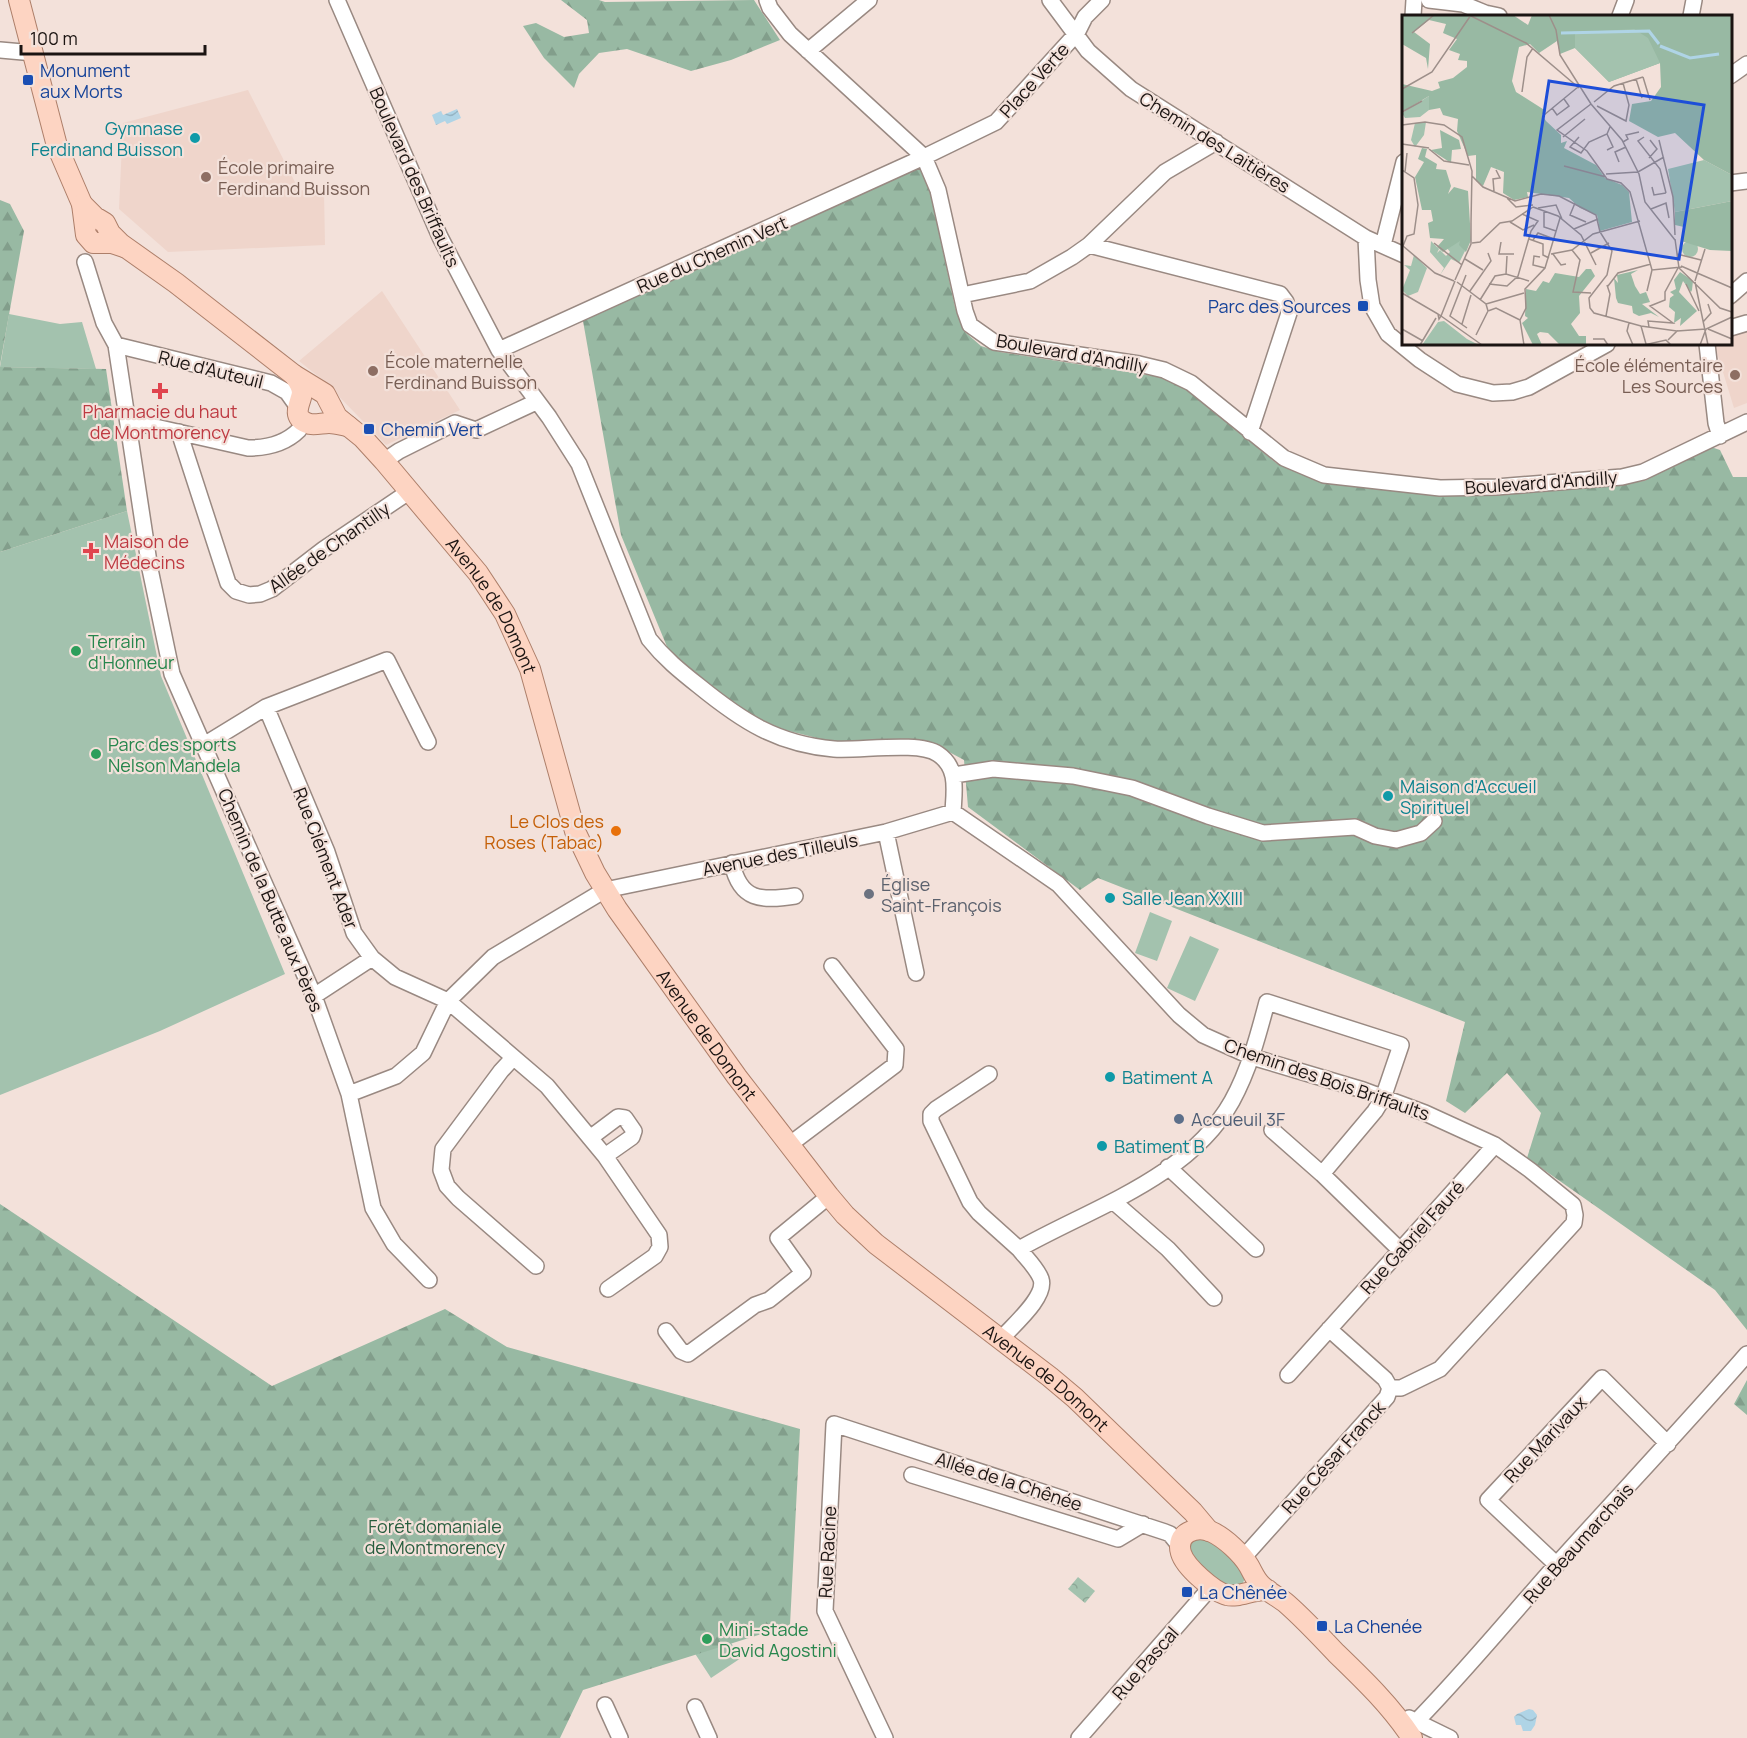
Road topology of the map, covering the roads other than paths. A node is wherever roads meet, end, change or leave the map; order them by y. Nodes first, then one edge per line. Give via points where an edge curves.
1 (19, 0) edge
2 (337, 0) edge
3 (767, 0) edge
4 (869, 0) edge
5 (1050, 0) edge
6 (1102, 0) edge
7 (1414, 0) edge
8 (1429, 0) edge
9 (1626, 0) edge
10 (1694, 0) edge
11 (1413, 15) edge
12 (1494, 15) edge
13 (1620, 15) edge
14 (1691, 15) edge
15 (1077, 33) junction
16 (0, 50) edge
17 (808, 51) junction
18 (34, 53) junction
19 (1747, 64) edge
20 (1732, 75) edge
21 (1216, 142) junction
22 (924, 157) junction
23 (1402, 171) edge
24 (1747, 181) edge
25 (1732, 183) edge
26 (96, 233) junction
27 (1366, 238) junction
28 (1089, 245) junction
29 (1383, 246) junction
30 (1402, 254) edge
31 (1747, 281) edge
32 (962, 295) junction
33 (1732, 295) edge
34 (1747, 322) edge
35 (1732, 328) edge
36 (116, 345) junction
37 (1605, 345) edge
38 (1707, 345) edge
39 (499, 350) junction
40 (536, 402) junction
41 (306, 413) junction
42 (129, 421) junction
43 (1747, 422) edge
44 (348, 426) junction
45 (179, 432) junction
46 (1250, 432) junction
47 (1720, 436) junction
48 (384, 461) junction
49 (410, 491) junction
50 (266, 707) junction
51 (428, 742) dead end
52 (204, 745) junction
53 (954, 775) junction
54 (953, 812) junction
55 (1434, 821) dead end
56 (886, 832) junction
57 (732, 863) junction
58 (605, 890) junction
59 (795, 896) dead end
60 (372, 957) junction
61 (831, 966) dead end
62 (916, 973) dead end
63 (314, 996) junction
64 (448, 1001) junction
65 (1252, 1057) junction
66 (513, 1058) junction
67 (989, 1074) dead end
68 (349, 1094) junction
69 (1383, 1098) junction
70 (1272, 1130) dead end
71 (590, 1138) junction
72 (789, 1145) junction
73 (1494, 1145) junction
74 (605, 1156) junction
75 (1168, 1167) junction
76 (1322, 1174) junction
77 (829, 1196) junction
78 (1114, 1202) junction
79 (1575, 1215) joint
80 (1019, 1249) junction
81 (1256, 1249) dead end
82 (1400, 1250) junction
83 (536, 1266) dead end
84 (429, 1280) dead end
85 (608, 1289) dead end
86 (1214, 1298) dead end
87 (1329, 1329) junction
88 (666, 1331) dead end
89 (1001, 1339) junction
90 (1747, 1354) edge
91 (1288, 1375) dead end
92 (1390, 1388) junction
93 (834, 1424) joint
94 (1668, 1444) junction
95 (912, 1475) dead end
96 (1180, 1501) junction
97 (1143, 1524) junction
98 (1209, 1531) junction
99 (1180, 1537) junction
100 (1557, 1564) junction
101 (1247, 1565) junction
102 (1211, 1587) junction
103 (1268, 1590) junction
104 (1245, 1592) junction
105 (605, 1705) dead end
106 (695, 1707) dead end
107 (1416, 1729) edge
108 (620, 1738) edge
109 (709, 1738) edge
110 (885, 1738) edge
111 (1079, 1738) edge
112 (1448, 1738) edge

1 - 18 main road
2 - 39 street, Boulevard des Briffaults via 440,237
3 - 17 street, Boulevard d'Andilly via 780,22
4 - 17 street
5 - 15 street, Chemin des Laitières
6 - 15 street, Place Verte via 1085,17
7 - 11 street
8 - 12 street via 1463,4
9 - 13 street
10 - 14 street
15 - 21 street, Chemin des Laitières via 1088,51 1131,89
15 - 22 street, Place Verte via 996,122
16 - 18 street
17 - 22 street, Boulevard d'Andilly
18 - 26 main road via 57,146
19 - 20 street
21 - 27 street, Chemin des Laitières
21 - 28 street via 1165,172
22 - 32 street, Boulevard d'Andilly via 938,189
22 - 39 street, Rue du Chemin Vert
23 - 29 street
24 - 25 street
26 - 36 street, Chemin de la Butte aux Pères via 85,262 104,323
26 - 41 main road via 114,237 294,375 301,387
27 - 29 street, Chemin des Laitières
27 - 37 street via 1372,306 1388,334 1457,384 1493,393 1512,392 1529,387
28 - 32 street via 1030,280
28 - 46 street via 1280,294 1289,313
29 - 30 street, Chemin des Laitières
31 - 33 street
32 - 46 street, Boulevard d'Andilly via 970,324 994,342 1164,370 1191,383
34 - 35 street
36 - 41 street, Rue d'Auteuil via 271,383 287,392
36 - 42 street, Chemin de la Butte aux Pères
38 - 47 street
39 - 40 street
40 - 48 street via 476,430 455,423
40 - 53 street via 579,464 649,639 664,658 732,712 775,736 834,749 920,747 936,752 950,764
41 - 44 main road
41 - 44 main road, Avenue de Domont via 327,418 331,406
41 - 45 street via 289,439 265,448 248,448
42 - 45 street
42 - 52 street, Chemin de la Butte aux Pères via 150,569 172,674
43 - 47 street, Boulevard d'Andilly
44 - 48 main road, Avenue de Domont
45 - 49 street, Allée de Chantilly via 228,583 249,595 272,589
46 - 47 street, Boulevard d'Andilly via 1284,458 1324,475 1440,488 1622,477 1643,472
48 - 49 main road, Avenue de Domont
49 - 58 main road, Avenue de Domont via 493,593 515,633 534,680 575,831
50 - 51 street via 387,660
50 - 52 street
50 - 60 street, Rue Clément Ader via 327,852 354,933
52 - 63 street, Chemin de la Butte aux Pères
53 - 54 street
53 - 55 street via 993,769 1073,776 1132,788 1263,833 1355,827 1396,840 1421,833
54 - 56 street, Avenue des Tilleuls
54 - 65 street, Chemin des Bois Briffaults via 1058,884 1179,1015 1203,1035
56 - 57 street, Avenue des Tilleuls
56 - 62 street
57 - 58 street, Avenue des Tilleuls
57 - 59 street via 743,891 772,899
58 - 64 street, Avenue des Tilleuls via 493,957
58 - 72 main road, Avenue de Domont
60 - 63 street
60 - 64 street, Rue Clément Ader via 395,977
61 - 72 street via 896,1049 895,1065
63 - 68 street, Chemin de la Butte aux Pères
64 - 66 street, Rue Clément Ader
64 - 68 street, Avenue des Tilleuls via 423,1053 396,1076
65 - 69 street, Chemin des Bois Briffaults
65 - 69 street via 1267,1002 1401,1045
65 - 75 street via 1232,1102 1206,1138
66 - 71 street, Rue Clément Ader via 547,1086
66 - 83 street via 443,1149 441,1170 447,1186 458,1198
67 - 80 street via 936,1109 931,1121 970,1202
68 - 84 street, Chemin de la Butte aux Pères via 373,1208 394,1244
69 - 73 street, Chemin des Bois Briffaults
69 - 76 street
70 - 76 street
71 - 74 street, Rue Clément Ader
71 - 74 street via 618,1117 625,1118 634,1131 632,1137
72 - 77 main road, Avenue de Domont
73 - 79 street, Chemin des Bois Briffaults via 1573,1205
73 - 82 street, Rue Gabriel Fauré
74 - 85 street, Rue Clément Ader via 659,1235 660,1247 655,1256
75 - 78 street
75 - 81 street
76 - 82 street
77 - 88 street via 778,1238 803,1273 688,1354
77 - 89 main road, Avenue de Domont via 876,1244
78 - 80 street
78 - 86 street via 1168,1249
79 - 92 street, Rue César Franck via 1574,1223 1440,1369 1401,1388
80 - 89 street via 1039,1275 1042,1288
82 - 87 street, Rue Gabriel Fauré
87 - 91 street, Rue Gabriel Fauré
87 - 92 street
89 - 96 main road, Avenue de Domont via 1075,1398
90 - 94 street, Rue Beaumarchais
92 - 101 street, Rue César Franck via 1387,1397
93 - 97 street, Allée de la Chênée
93 - 110 street, Rue Racine via 825,1611
94 - 100 street, Rue Beaumarchais
94 - 100 street, Rue Marivaux via 1602,1378 1488,1500
95 - 97 street via 1118,1539
96 - 98 main road, Avenue de Domont
96 - 99 main road via 1187,1519
97 - 99 street, Allée de la Chênée
98 - 99 main road via 1197,1529
98 - 101 main road, Avenue de Domont via 1219,1535
99 - 102 main road via 1180,1553 1186,1564
100 - 107 street, Rue Beaumarchais
101 - 103 main road, Avenue de Domont
101 - 104 main road via 1252,1583
102 - 104 main road via 1227,1595
102 - 111 street, Rue Pascal
103 - 104 main road
103 - 107 main road, Avenue de Domont
105 - 108 street
106 - 109 street
107 - 112 street

